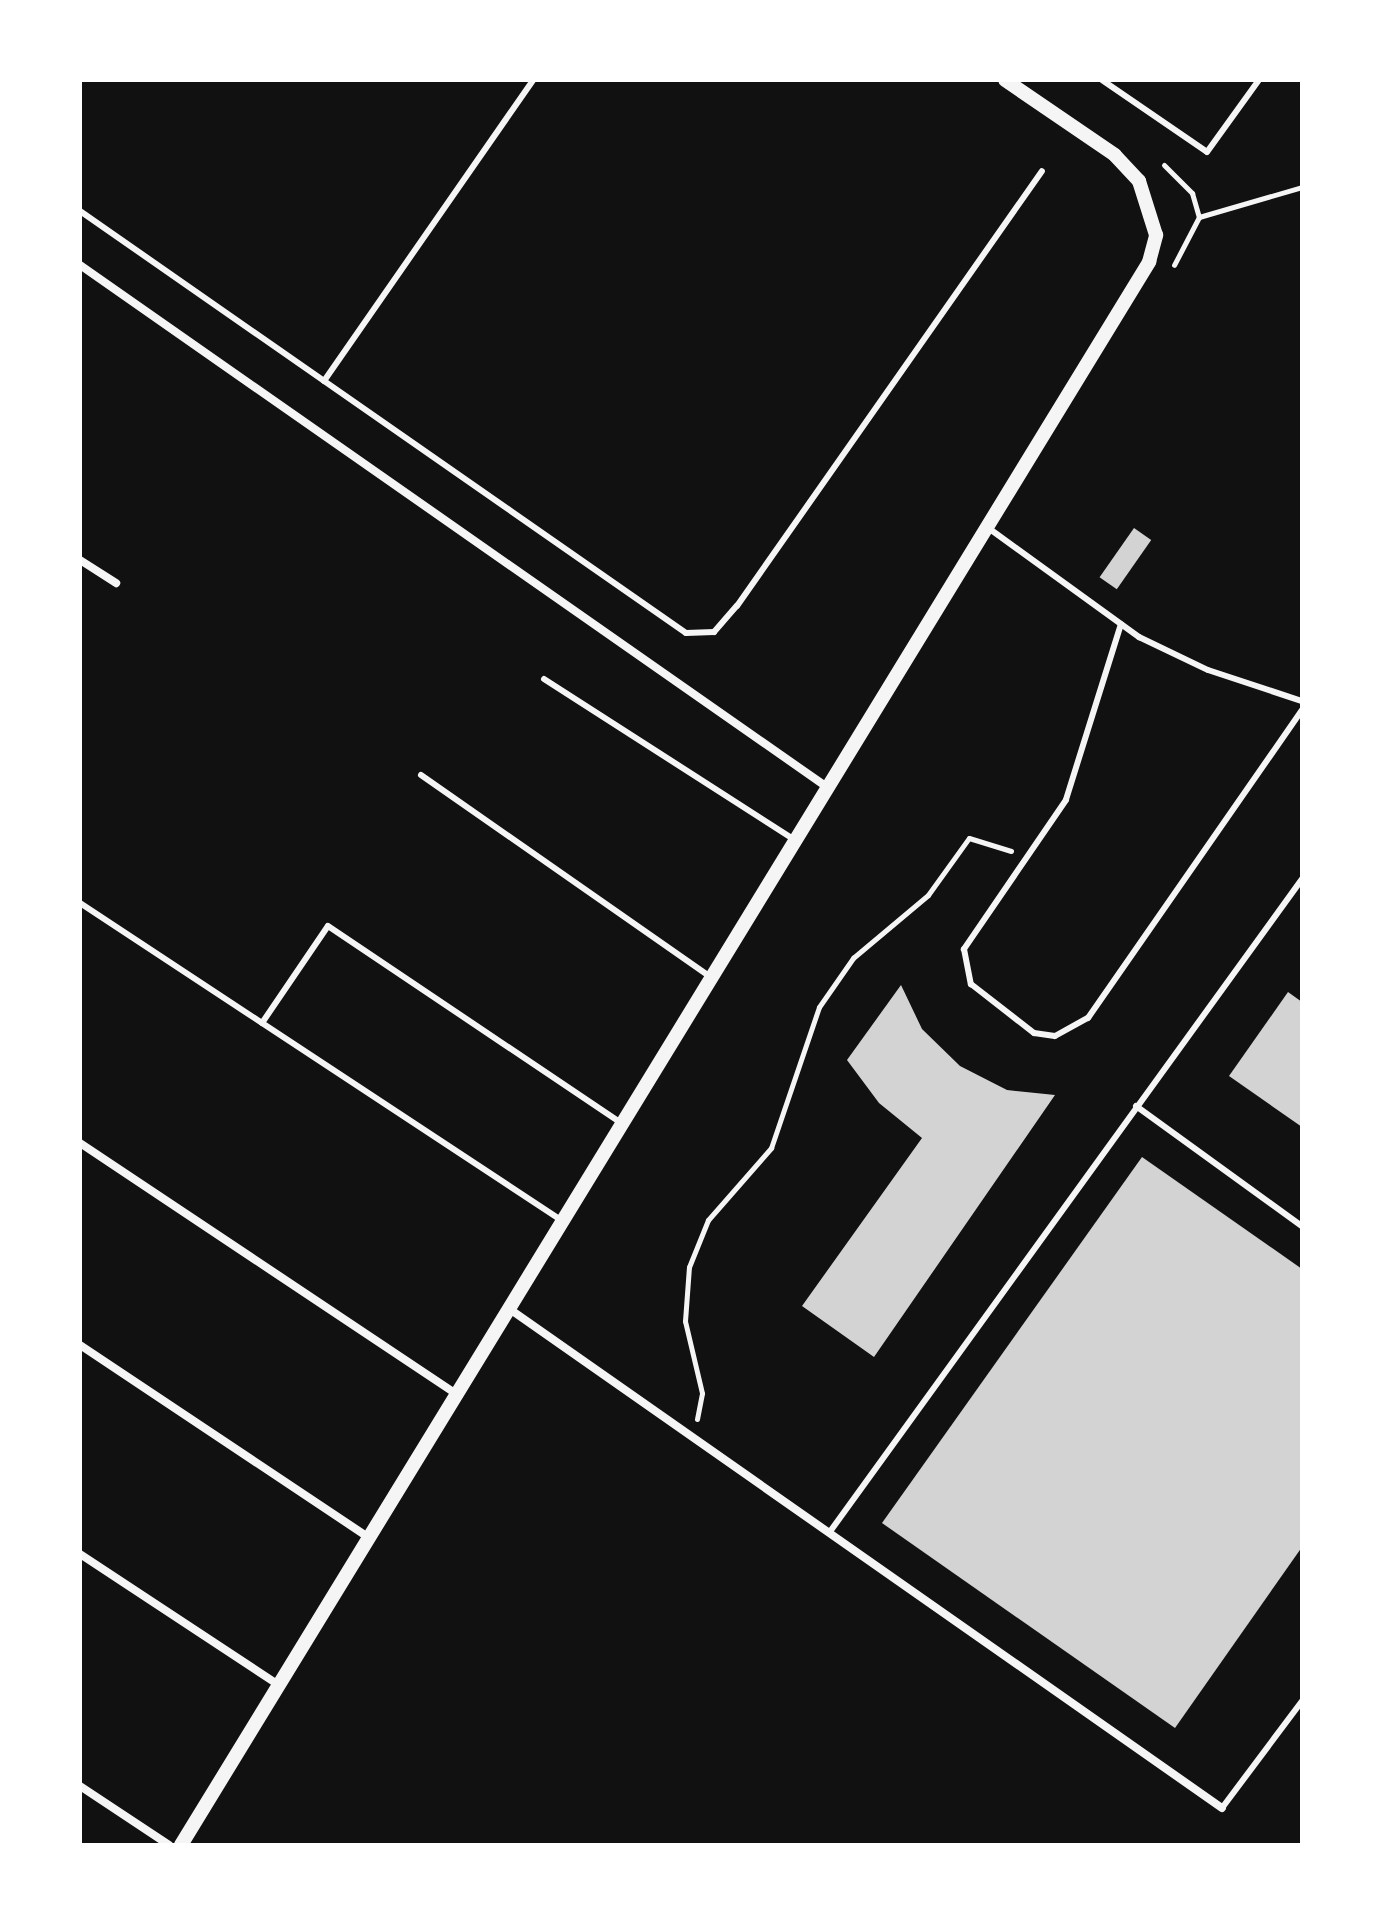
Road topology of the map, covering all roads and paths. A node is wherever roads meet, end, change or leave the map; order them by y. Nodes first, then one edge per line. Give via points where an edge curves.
1 (533, 80) edge
2 (1005, 80) edge
3 (1102, 80) edge
4 (1259, 80) edge
5 (1164, 165) dead end
6 (1042, 171) dead end
7 (1302, 187) edge
8 (80, 211) edge
9 (80, 265) edge
10 (324, 381) junction
11 (987, 527) junction
12 (80, 560) edge
13 (116, 583) dead end
14 (1121, 624) junction
15 (544, 679) dead end
16 (1302, 701) edge
17 (1302, 710) edge
18 (421, 775) dead end
19 (827, 787) junction
20 (795, 840) junction
21 (1024, 859) junction
22 (1302, 879) edge
23 (80, 903) edge
24 (711, 977) junction
25 (262, 1023) junction
26 (1136, 1106) junction
27 (623, 1124) junction
28 (80, 1143) edge
29 (564, 1222) junction
30 (1302, 1226) edge
31 (511, 1310) junction
32 (80, 1345) edge
33 (455, 1393) junction
34 (691, 1434) junction
35 (829, 1533) junction
36 (370, 1538) junction
37 (80, 1554) edge
38 (279, 1685) junction
39 (1302, 1701) edge
40 (80, 1786) edge
41 (1222, 1808) joint
42 (169, 1845) edge
43 (181, 1845) edge

1 - 10 lane
2 - 11 street via 1115,155 1139,181 1156,235 1133,290
3 - 4 lane via 1207,152
5 - 7 path via 1192,193 1199,217
6 - 10 lane via 714,632 686,633
8 - 10 lane
9 - 19 street
11 - 14 lane
11 - 19 street
12 - 13 street
14 - 16 lane via 1208,670
14 - 21 lane via 1066,800
15 - 20 lane
17 - 21 lane via 1088,1018 1055,1036 1034,1033 991,1002 963,968 974,928
18 - 24 lane
19 - 20 street
20 - 24 street
21 - 34 path via 995,841 969,838 928,895 853,958 819,1007 771,1148 696,1241 685,1321 702,1407
22 - 26 lane
23 - 25 lane
24 - 27 street
25 - 27 lane via 328,926
25 - 29 lane
26 - 30 lane
26 - 35 lane
27 - 29 street
28 - 33 street
29 - 31 street
31 - 33 street
31 - 34 street
32 - 36 street
33 - 36 street
34 - 35 street
35 - 41 street
36 - 38 street
37 - 38 street
38 - 43 street
39 - 41 lane
40 - 42 street

